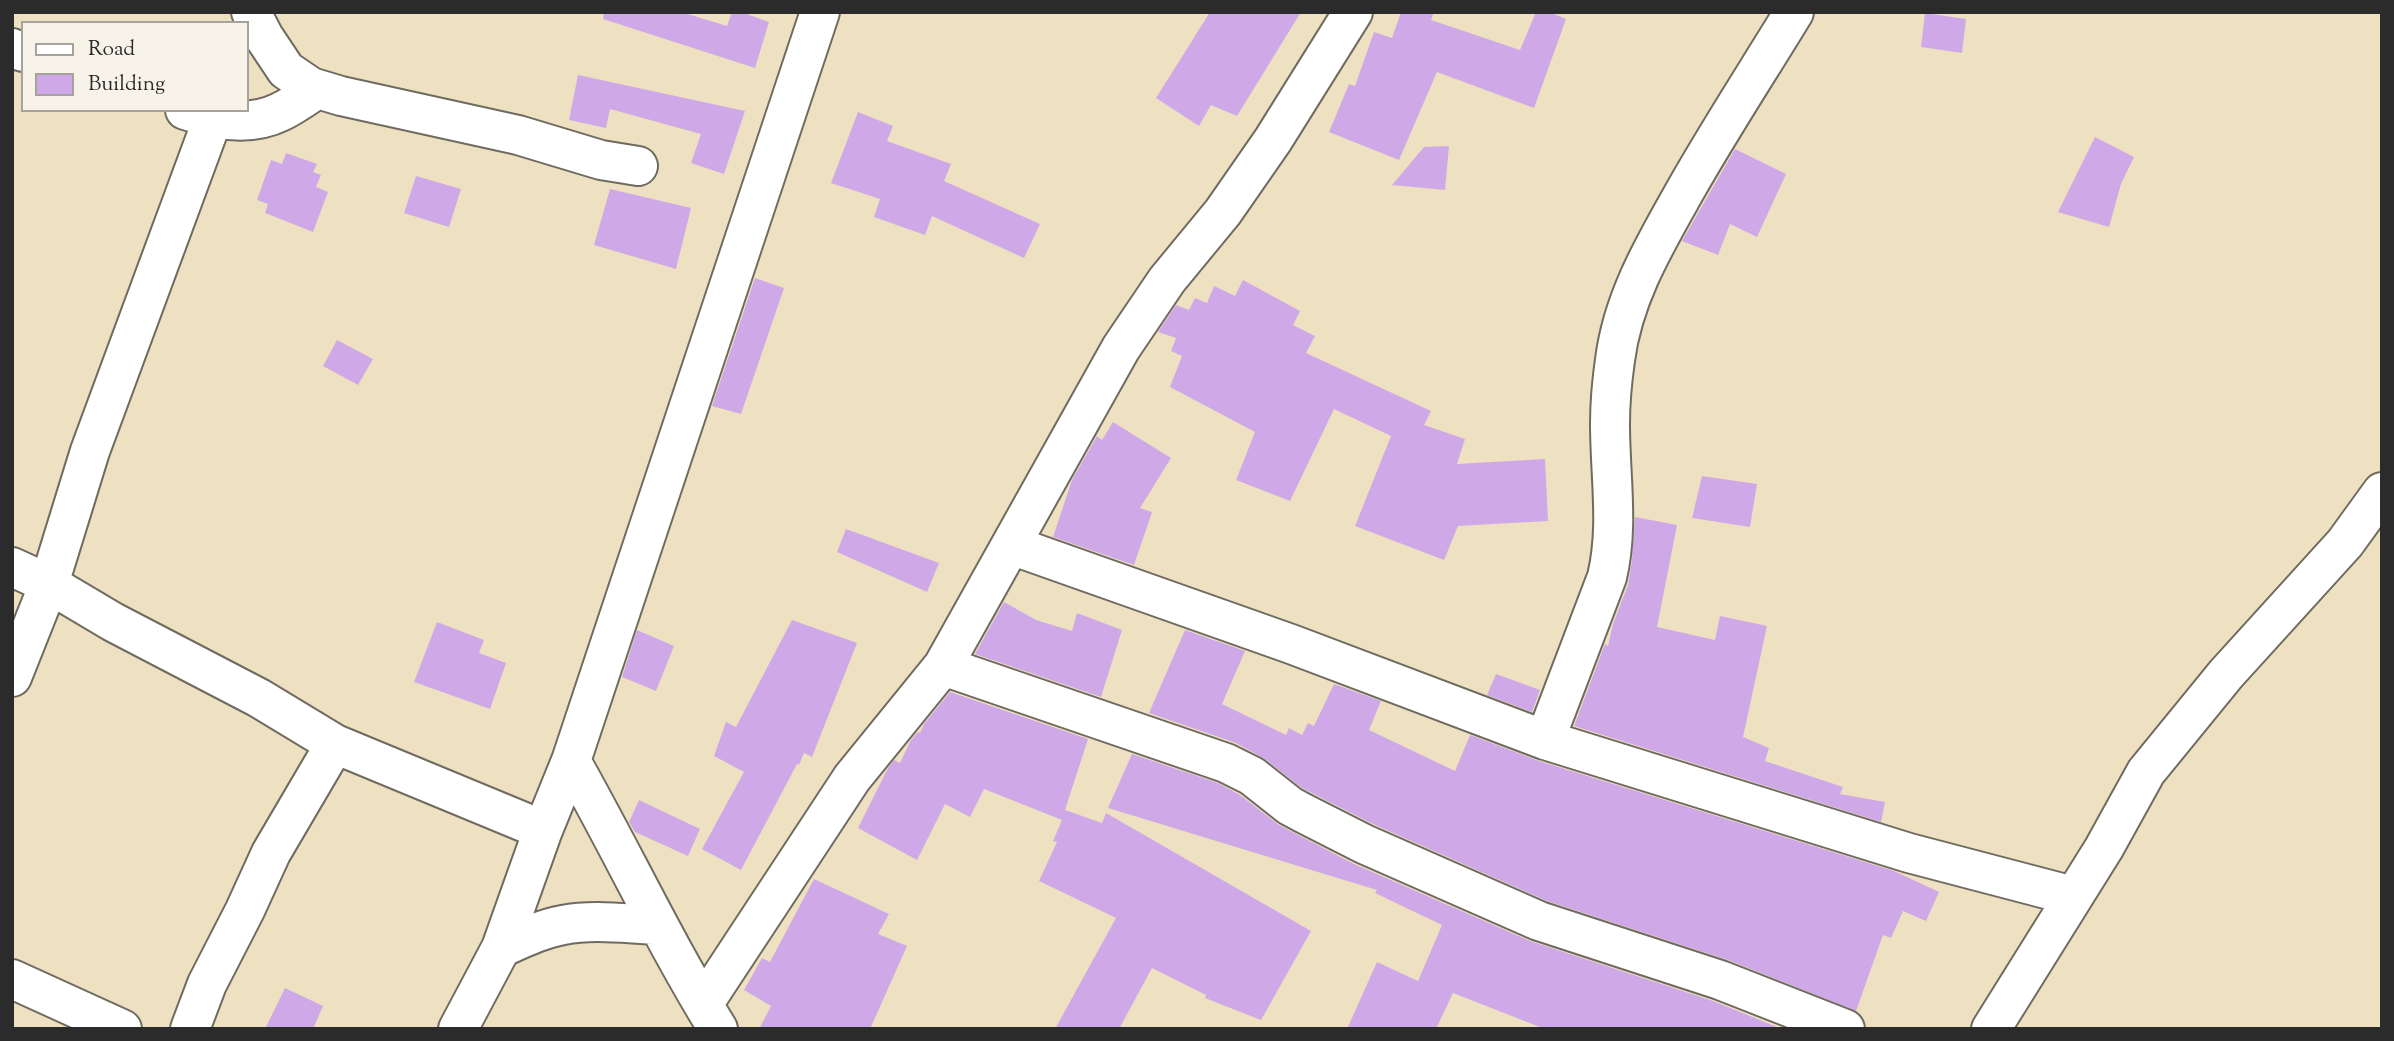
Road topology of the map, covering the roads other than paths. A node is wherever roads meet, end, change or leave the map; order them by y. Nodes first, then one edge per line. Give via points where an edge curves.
1 (250, 12) edge
2 (820, 12) edge
3 (1353, 12) edge
4 (1794, 12) edge
5 (317, 89) junction
6 (204, 113) edge
7 (638, 166) dead end
8 (2382, 492) edge
9 (1011, 545) junction
10 (12, 567) edge
11 (49, 584) junction
12 (943, 666) junction
13 (12, 677) edge
14 (1545, 740) junction
15 (335, 744) junction
16 (571, 761) junction
17 (543, 831) junction
18 (2073, 895) junction
19 (658, 925) junction
20 (500, 948) junction
21 (12, 979) edge
22 (711, 1016) edge
23 (122, 1029) edge
24 (190, 1029) edge
25 (458, 1029) edge
26 (1845, 1029) edge
27 (1991, 1029) edge

1 - 5 street via 286,70
2 - 16 street
3 - 9 street via 1273,141 1121,348
4 - 14 street via 1699,166 1632,289 1615,358 1610,422 1611,559
5 - 6 street via 278,114 254,119
5 - 7 street
6 - 11 street
8 - 18 street via 2345,543 2226,674 2146,772
9 - 12 street
9 - 14 street
10 - 11 street
11 - 13 street
11 - 15 street
12 - 22 street via 852,778
12 - 26 street via 1226,763 1252,776 1290,806 1364,844 1539,921 1720,980
14 - 18 street via 1909,853
15 - 17 street
15 - 24 street via 271,853
16 - 17 street
16 - 19 street
17 - 20 street
18 - 27 street
19 - 20 street via 563,925
19 - 22 street
20 - 25 street
21 - 23 street

